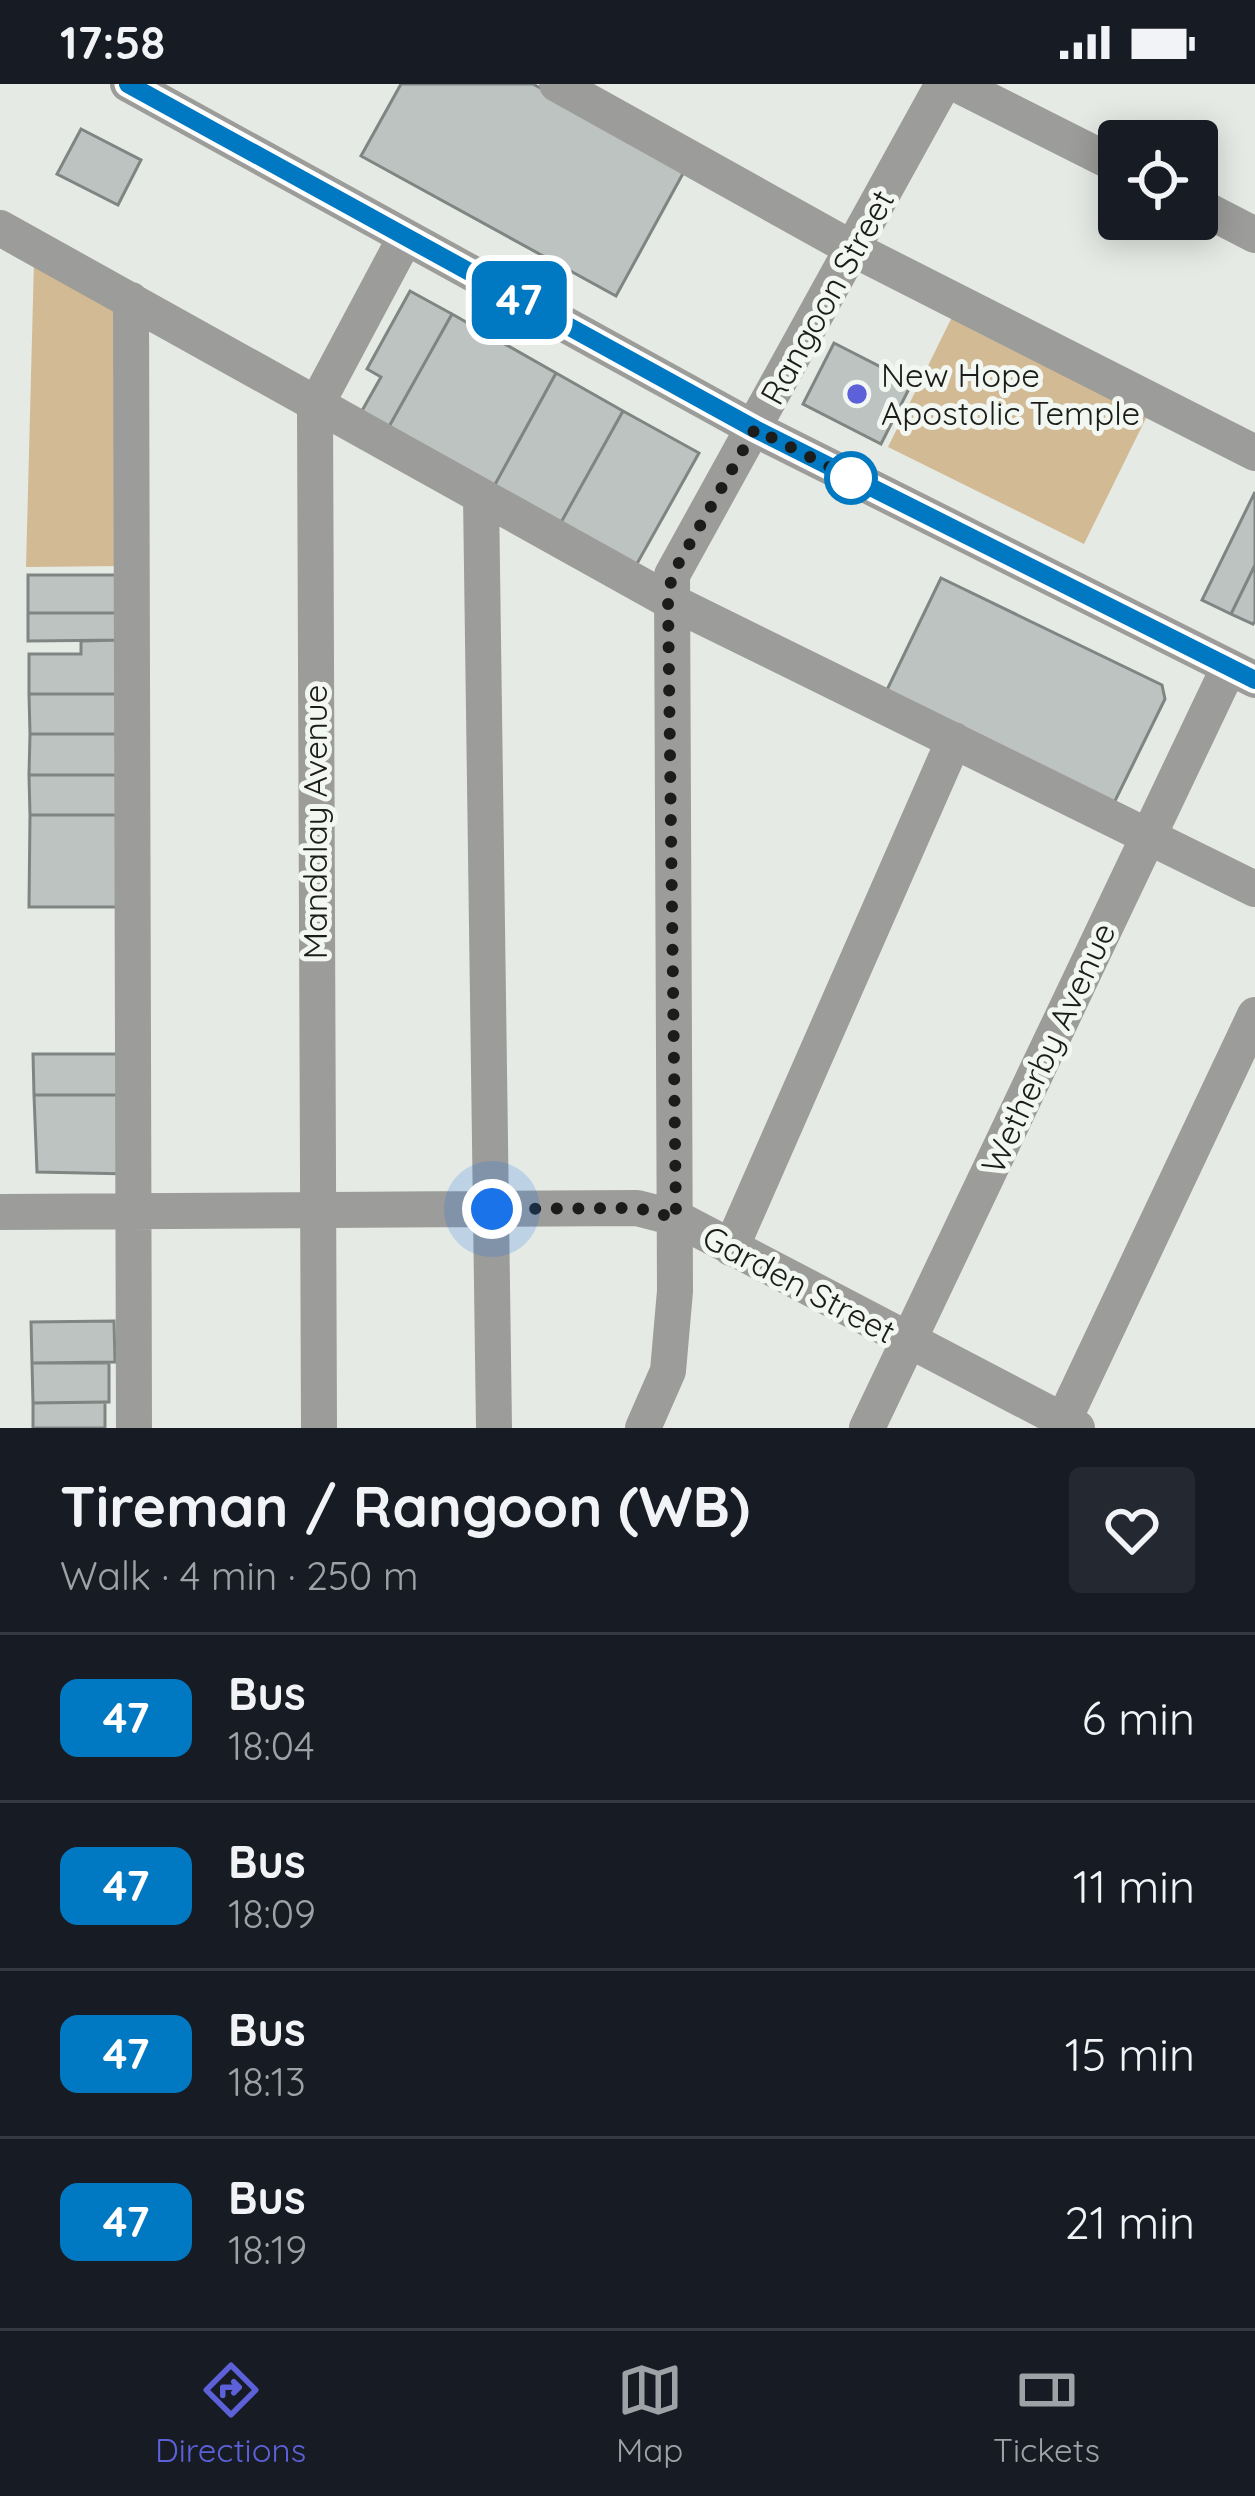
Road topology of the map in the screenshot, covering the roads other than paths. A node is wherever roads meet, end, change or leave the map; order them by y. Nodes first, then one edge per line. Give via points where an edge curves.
1 (128, 84) edge
2 (557, 84) edge
3 (943, 84) edge
4 (956, 84) edge
5 (1098, 155) edge
6 (1218, 216) edge
7 (0, 228) edge
8 (1255, 235) edge
9 (406, 238) junction
10 (854, 249) junction
11 (131, 300) junction
12 (316, 404) junction
13 (755, 429) junction
14 (1255, 453) edge
15 (481, 496) junction
16 (668, 600) junction
17 (1242, 674) edge
18 (954, 740) junction
19 (1148, 837) junction
20 (1255, 889) edge
21 (1255, 1015) edge
22 (492, 1209) junction
23 (318, 1210) junction
24 (134, 1211) junction
25 (0, 1213) edge
26 (676, 1218) junction
27 (731, 1248) junction
28 (908, 1342) junction
29 (1066, 1426) edge
30 (134, 1428) edge
31 (319, 1428) edge
32 (494, 1428) edge
33 (643, 1428) edge
34 (867, 1428) edge

1 - 9 street
2 - 10 street
3 - 10 street, Rangoon Street
4 - 5 street
6 - 8 street
7 - 11 street
9 - 12 street, Mandalay Avenue
9 - 13 street
10 - 13 street, Rangoon Street
10 - 14 street
11 - 12 street
11 - 24 street
12 - 15 street
12 - 23 street, Mandalay Avenue
13 - 16 street, Rangoon Street via 672,575
13 - 17 street
15 - 16 street
15 - 22 street
16 - 18 street
16 - 26 street, Rangoon Street
17 - 19 street, Wetherby Avenue
18 - 19 street
18 - 27 street
19 - 20 street
19 - 28 street, Wetherby Avenue
21 - 29 street
22 - 23 street, Garden Street
22 - 26 street, Garden Street via 637,1208
22 - 32 street
23 - 24 street, Garden Street
23 - 31 street, Mandalay Avenue
24 - 25 street, Garden Street
24 - 30 street
26 - 27 street, Garden Street
26 - 33 street, Rangoon Street via 668,1371
27 - 28 street, Garden Street
28 - 29 street, Garden Street
28 - 34 street, Wetherby Avenue

